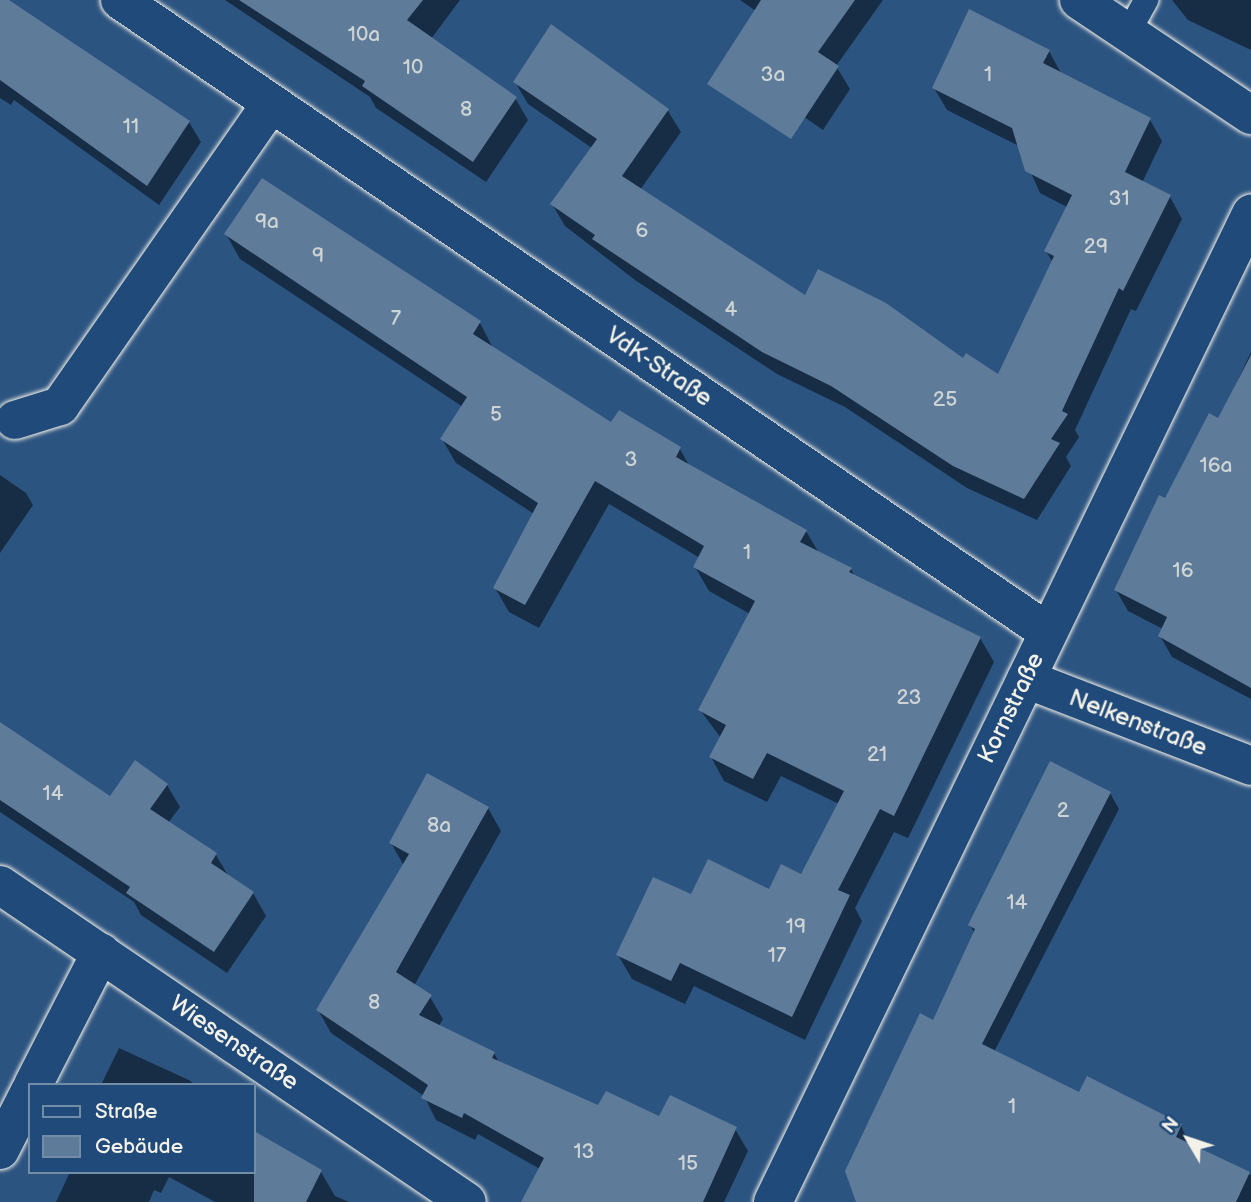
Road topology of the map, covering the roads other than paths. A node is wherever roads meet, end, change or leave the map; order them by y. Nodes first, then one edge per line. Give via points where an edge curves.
1 (120, 0) edge
2 (1079, 0) edge
3 (1146, 0) edge
4 (1128, 33) junction
5 (271, 103) junction
6 (1251, 115) edge
7 (1251, 214) edge
8 (15, 419) dead end
9 (1048, 632) junction
10 (1026, 679) junction
11 (1251, 766) edge
12 (0, 885) edge
13 (101, 952) junction
14 (34, 1083) edge
15 (28, 1095) edge
16 (0, 1150) edge
17 (467, 1202) edge
18 (773, 1202) edge

1 - 5 street, VdK-Straße
2 - 4 street
3 - 4 lane
4 - 6 street
5 - 8 street via 60,406
5 - 9 street, VdK-Straße
7 - 9 street, Kornstraße
9 - 10 street, Kornstraße
10 - 11 street, Nelkenstraße
10 - 18 street, Kornstraße
12 - 13 street, Wiesenstraße
13 - 14 street
13 - 17 street, Wiesenstraße
15 - 16 street

